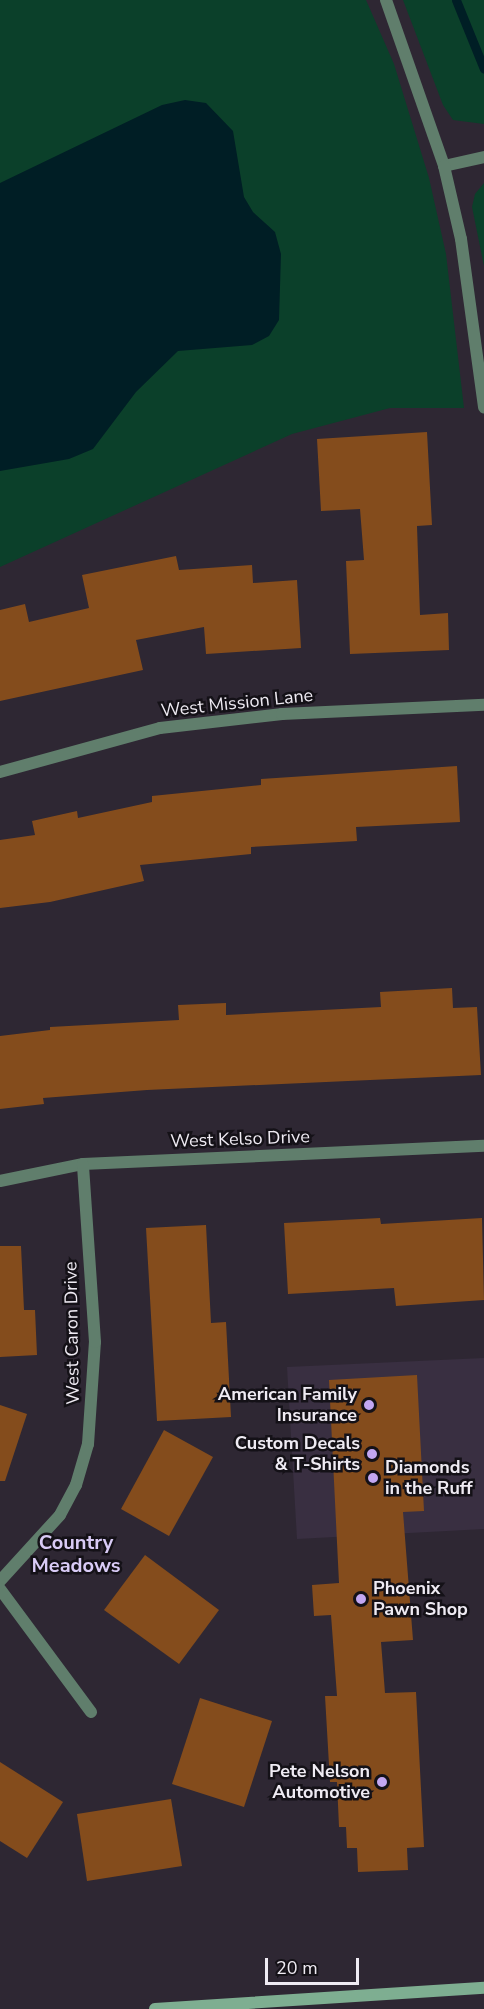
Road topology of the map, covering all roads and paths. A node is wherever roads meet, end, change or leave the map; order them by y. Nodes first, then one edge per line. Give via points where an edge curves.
1 (386, 0) edge
2 (484, 157) edge
3 (444, 166) junction
4 (484, 407) edge
5 (484, 705) edge
6 (0, 772) edge
7 (484, 1146) edge
8 (83, 1164) junction
9 (0, 1181) edge
10 (0, 1581) edge
11 (0, 1589) edge
12 (91, 1712) dead end
13 (484, 1988) edge
14 (155, 2009) edge

1 - 3 street
2 - 3 street
3 - 4 street via 461,239
5 - 6 street, West Mission Lane via 282,714 160,728
7 - 8 street, West Kelso Drive
8 - 9 street, West Kelso Drive
8 - 10 street, West Caron Drive via 94,1342 88,1444 76,1485 60,1515
11 - 12 street
13 - 14 main road

